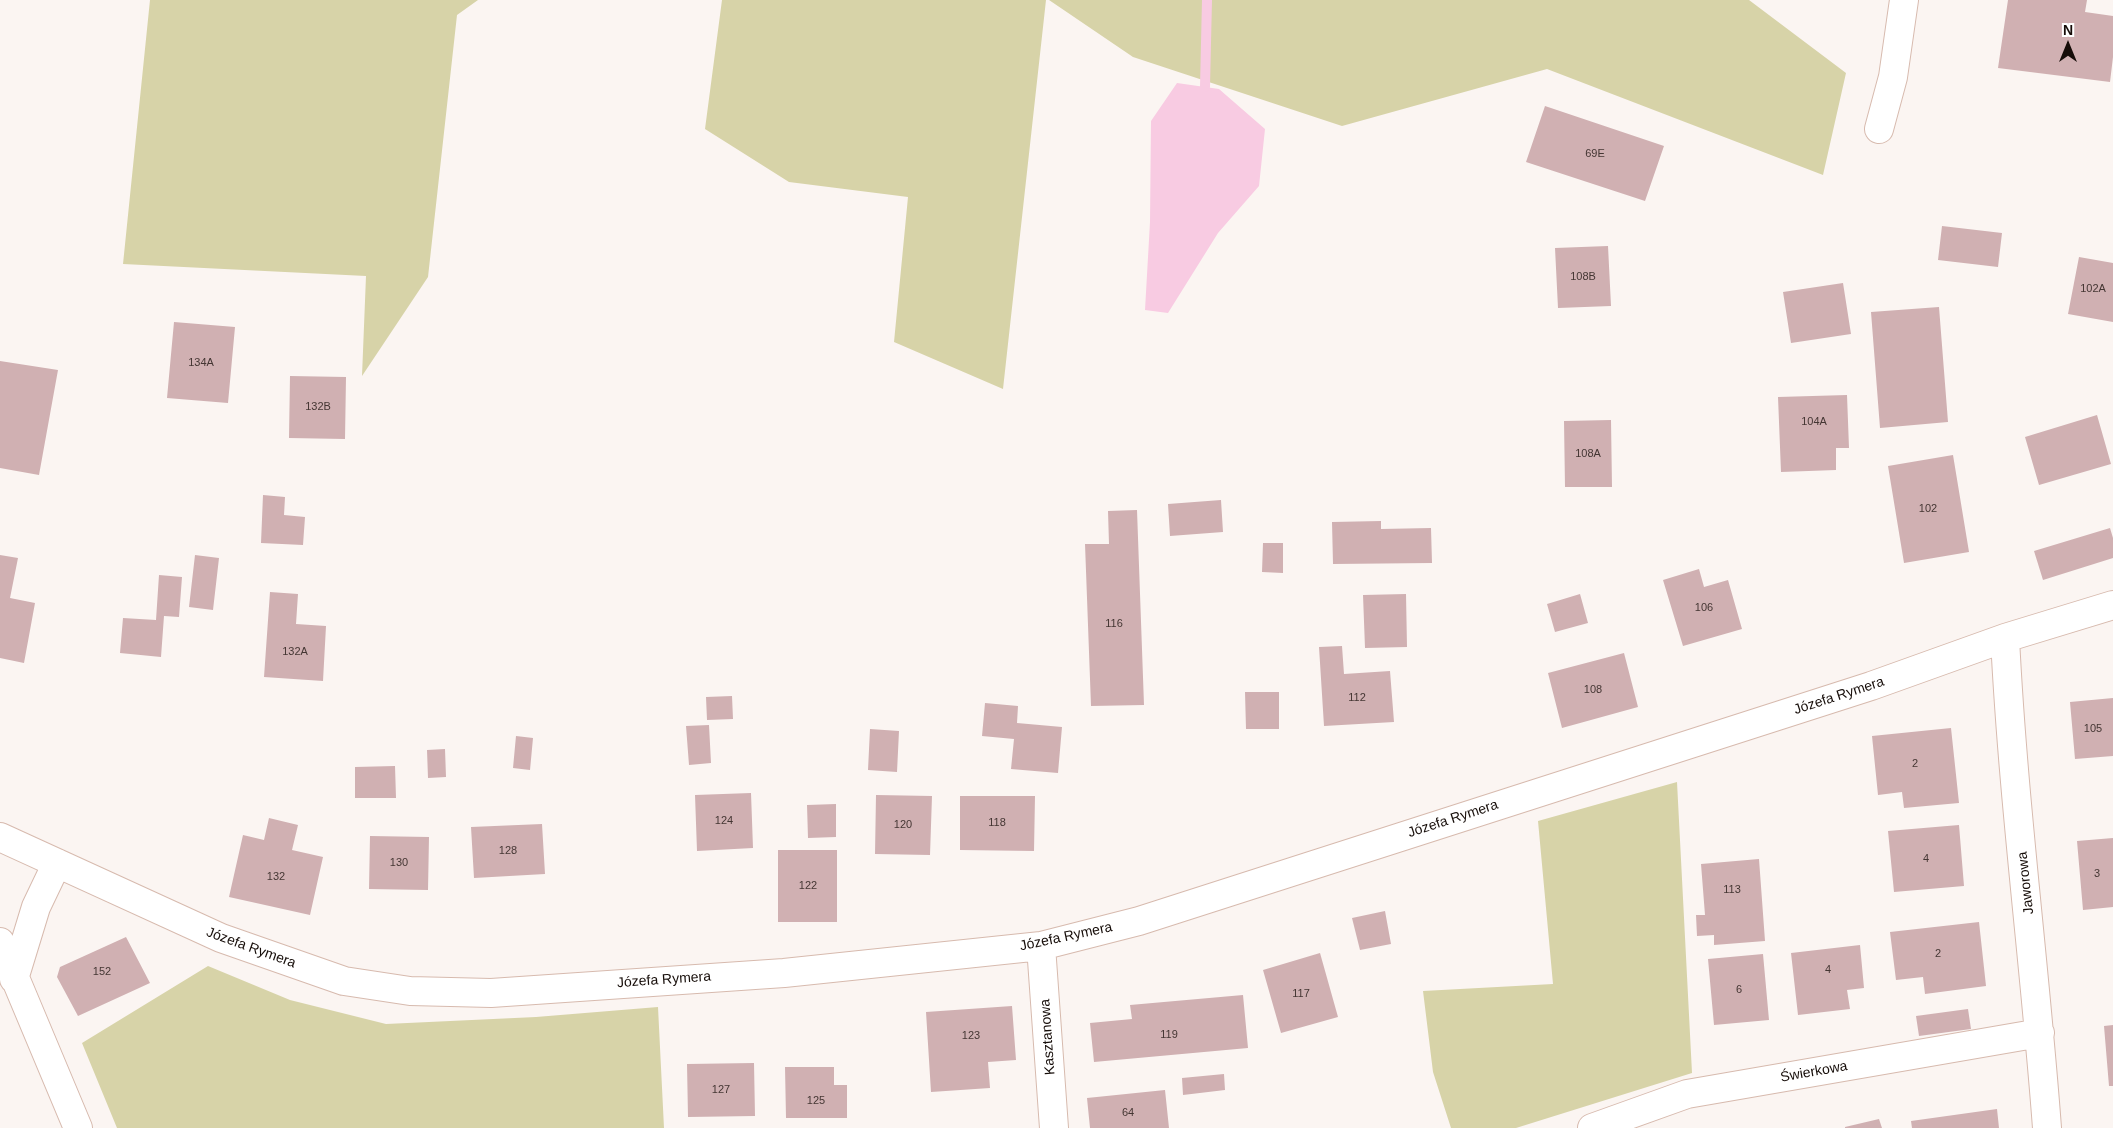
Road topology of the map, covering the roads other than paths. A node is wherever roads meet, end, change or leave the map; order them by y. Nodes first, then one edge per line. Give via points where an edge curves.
1 (1904, 0) edge
2 (1879, 130) dead end
3 (2113, 605) edge
4 (2005, 638) junction
5 (0, 837) edge
6 (57, 863) junction
7 (0, 942) edge
8 (1041, 946) junction
9 (14, 978) junction
10 (2040, 1033) junction
11 (78, 1128) edge
12 (1054, 1128) edge
13 (1592, 1128) edge
14 (2048, 1128) edge

1 - 2 street via 1893,77
3 - 4 street, Józefa Rymera
4 - 8 street, Józefa Rymera via 1862,689 1139,921
4 - 10 street, Jaworowa via 2010,728
5 - 6 street, Józefa Rymera
6 - 8 street, Józefa Rymera via 221,938 344,981 410,992 491,993 784,973
6 - 9 street via 36,907
7 - 9 street
8 - 12 street, Kasztanowa
9 - 11 street
10 - 13 street, Świerkowa via 1687,1094
10 - 14 street, Jaworowa

